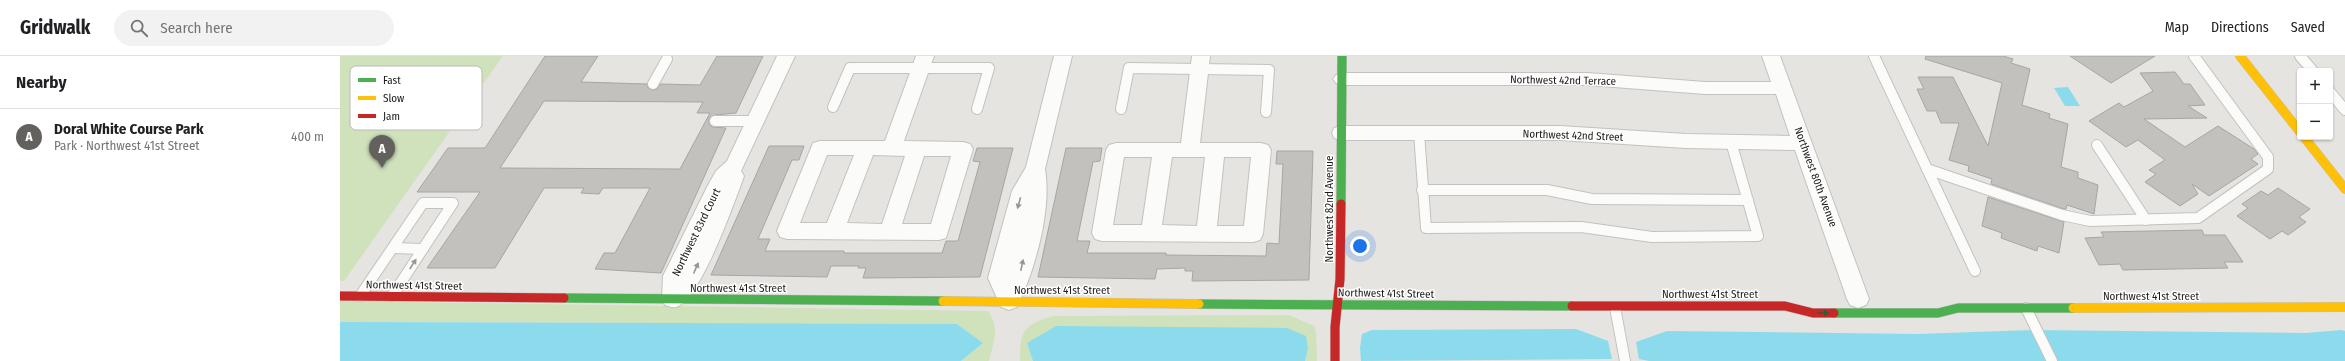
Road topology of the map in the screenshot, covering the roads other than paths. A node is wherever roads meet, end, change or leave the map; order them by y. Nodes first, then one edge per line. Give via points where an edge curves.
1 (786, 56) edge
2 (1063, 56) edge
3 (1342, 56) edge
4 (1771, 56) edge
5 (1874, 56) edge
6 (2194, 56) edge
7 (2240, 56) edge
8 (2300, 56) edge
9 (668, 57) edge
10 (922, 62) edge
11 (1200, 62) edge
12 (2310, 68) edge
13 (1342, 79) junction
14 (653, 84) dead end
15 (1783, 88) junction
16 (2333, 96) edge
17 (833, 107) dead end
18 (977, 108) dead end
19 (1121, 109) dead end
20 (2345, 110) edge
21 (1266, 112) dead end
22 (715, 121) dead end
23 (755, 121) junction
24 (2297, 128) edge
25 (1341, 133) junction
26 (1419, 133) junction
27 (2306, 140) edge
28 (1731, 142) junction
29 (1804, 143) junction
30 (2097, 145) dead end
31 (866, 149) junction
32 (892, 149) junction
33 (917, 149) junction
34 (1163, 150) junction
35 (1190, 150) junction
36 (1215, 150) junction
37 (1927, 169) junction
38 (2345, 189) edge
39 (1422, 190) junction
40 (1748, 200) junction
41 (2146, 220) junction
42 (834, 231) junction
43 (889, 232) junction
44 (1151, 234) junction
45 (1206, 234) junction
46 (393, 248) junction
47 (423, 249) junction
48 (1975, 271) dead end
49 (340, 296) edge
50 (360, 296) junction
51 (392, 296) junction
52 (673, 299) junction
53 (1859, 300) dead end
54 (1802, 301) dead end
55 (1009, 302) junction
56 (1938, 302) dead end
57 (1338, 304) junction
58 (1784, 306) junction
59 (1615, 307) junction
60 (2345, 307) edge
61 (1958, 308) junction
62 (2026, 308) junction
63 (1335, 361) edge
64 (1625, 361) edge
65 (2052, 361) edge

1 - 23 street, Northwest 83rd Court
2 - 55 street via 1035,168 1039,178 1019,279
3 - 13 street, Northwest 82nd Avenue
4 - 15 street, Northwest 80th Avenue
5 - 37 lane
6 - 41 lane via 2268,157 2268,169 2198,218
7 - 24 street
8 - 12 lane
9 - 14 lane
10 - 17 lane via 850,68
10 - 18 lane via 989,68
10 - 32 street
11 - 19 lane via 1129,68
11 - 21 lane via 1269,70
11 - 35 street
13 - 15 street, Northwest 42nd Terrace via 1588,79 1705,88
13 - 25 street, Northwest 82nd Avenue
15 - 29 street, Northwest 80th Avenue
16 - 20 lane
22 - 23 lane
23 - 52 street, Northwest 83rd Court via 734,166 734,177 728,194 692,276
25 - 26 street, Northwest 42nd Street
25 - 57 street, Northwest 82nd Avenue
26 - 28 street, Northwest 42nd Street via 1577,133
26 - 39 lane
27 - 38 street
28 - 29 street, Northwest 42nd Street
28 - 40 lane
29 - 53 street, Northwest 80th Avenue
30 - 41 lane
31 - 32 street
31 - 42 street
31 - 42 street via 820,148 787,231
32 - 33 street
33 - 43 street
33 - 43 street via 963,150 939,232
34 - 35 street
34 - 44 street
34 - 44 street via 1116,150 1102,233
35 - 36 street
36 - 45 street
36 - 45 street via 1261,150 1253,234
37 - 41 lane via 2062,215 2090,221
37 - 48 lane
39 - 40 lane via 1547,190 1592,198
39 - 40 lane via 1426,228 1581,227 1652,237 1758,236
42 - 43 street
44 - 45 street
46 - 47 lane
46 - 47 lane via 423,203 453,203
46 - 50 lane
51 -> 47 lane
49 - 50 street, Northwest 41st Street
50 - 51 street, Northwest 41st Street
51 - 52 street, Northwest 41st Street
52 - 55 street, Northwest 41st Street
54 - 58 street, Northwest 41st Street
55 - 57 street, Northwest 41st Street
56 - 61 street, Northwest 41st Street
57 - 59 street, Northwest 41st Street
57 - 63 street, Northwest 82nd Avenue
58 - 59 street, Northwest 41st Street
58 -> 61 street, Northwest 41st Street via 1813,312 1938,313
59 - 64 lane
60 - 62 street, Northwest 41st Street
61 - 62 street, Northwest 41st Street
62 - 65 lane

